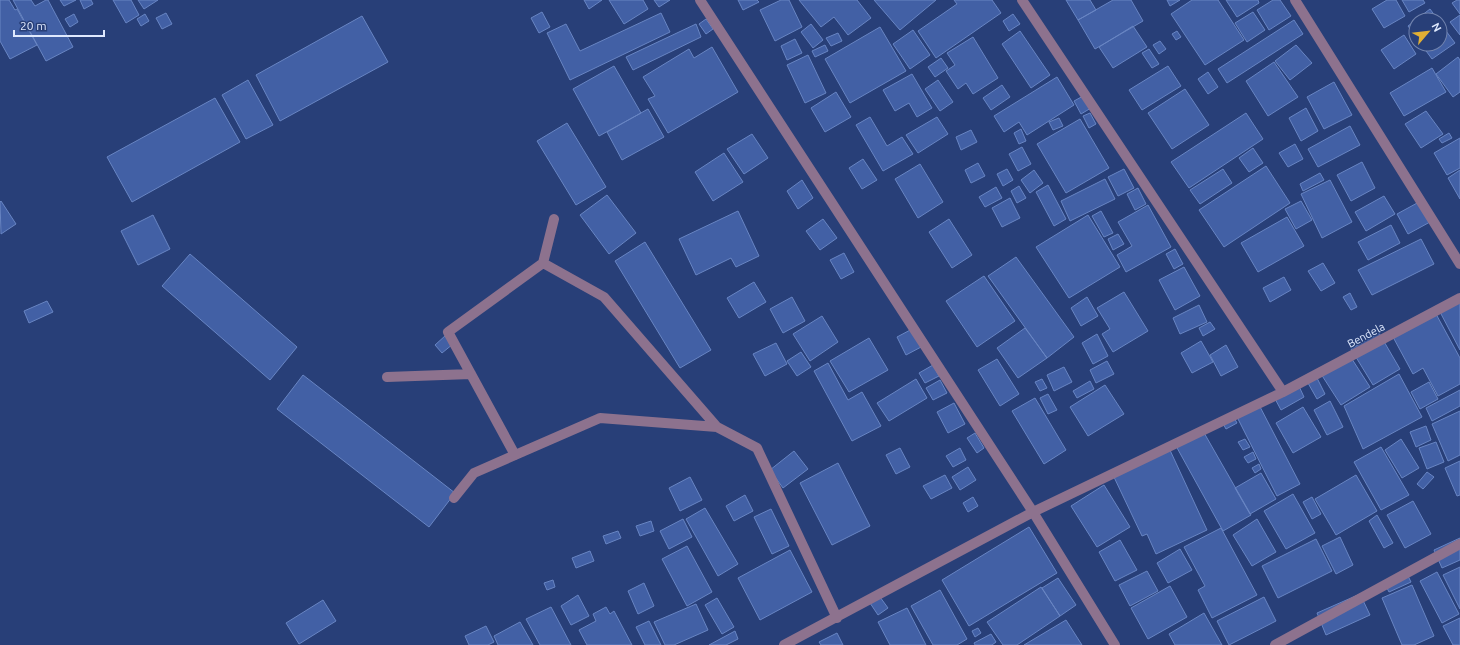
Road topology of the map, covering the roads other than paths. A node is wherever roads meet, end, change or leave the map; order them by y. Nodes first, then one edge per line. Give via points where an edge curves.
1 (700, 0) edge
2 (1022, 0) edge
3 (1295, 0) edge
4 (554, 219) dead end
5 (543, 263) junction
6 (1460, 264) edge
7 (1460, 298) edge
8 (471, 374) junction
9 (388, 377) dead end
10 (1283, 392) junction
11 (717, 427) junction
12 (515, 455) junction
13 (454, 498) dead end
14 (1033, 512) junction
15 (1460, 544) edge
16 (837, 618) junction
17 (784, 645) edge
18 (1116, 645) edge
19 (1275, 645) edge

1 - 14 street
2 - 10 street
3 - 6 street
4 - 5 street
5 - 8 street via 448,332
5 - 11 street via 604,297
7 - 10 street, Bendela
8 - 9 street
8 - 12 street
10 - 14 street, Bendela
11 - 12 street via 600,418
11 - 16 street via 757,448
12 - 13 street via 474,473
14 - 16 street, Bendela
14 - 18 street
15 - 19 street
16 - 17 street, Bendela

